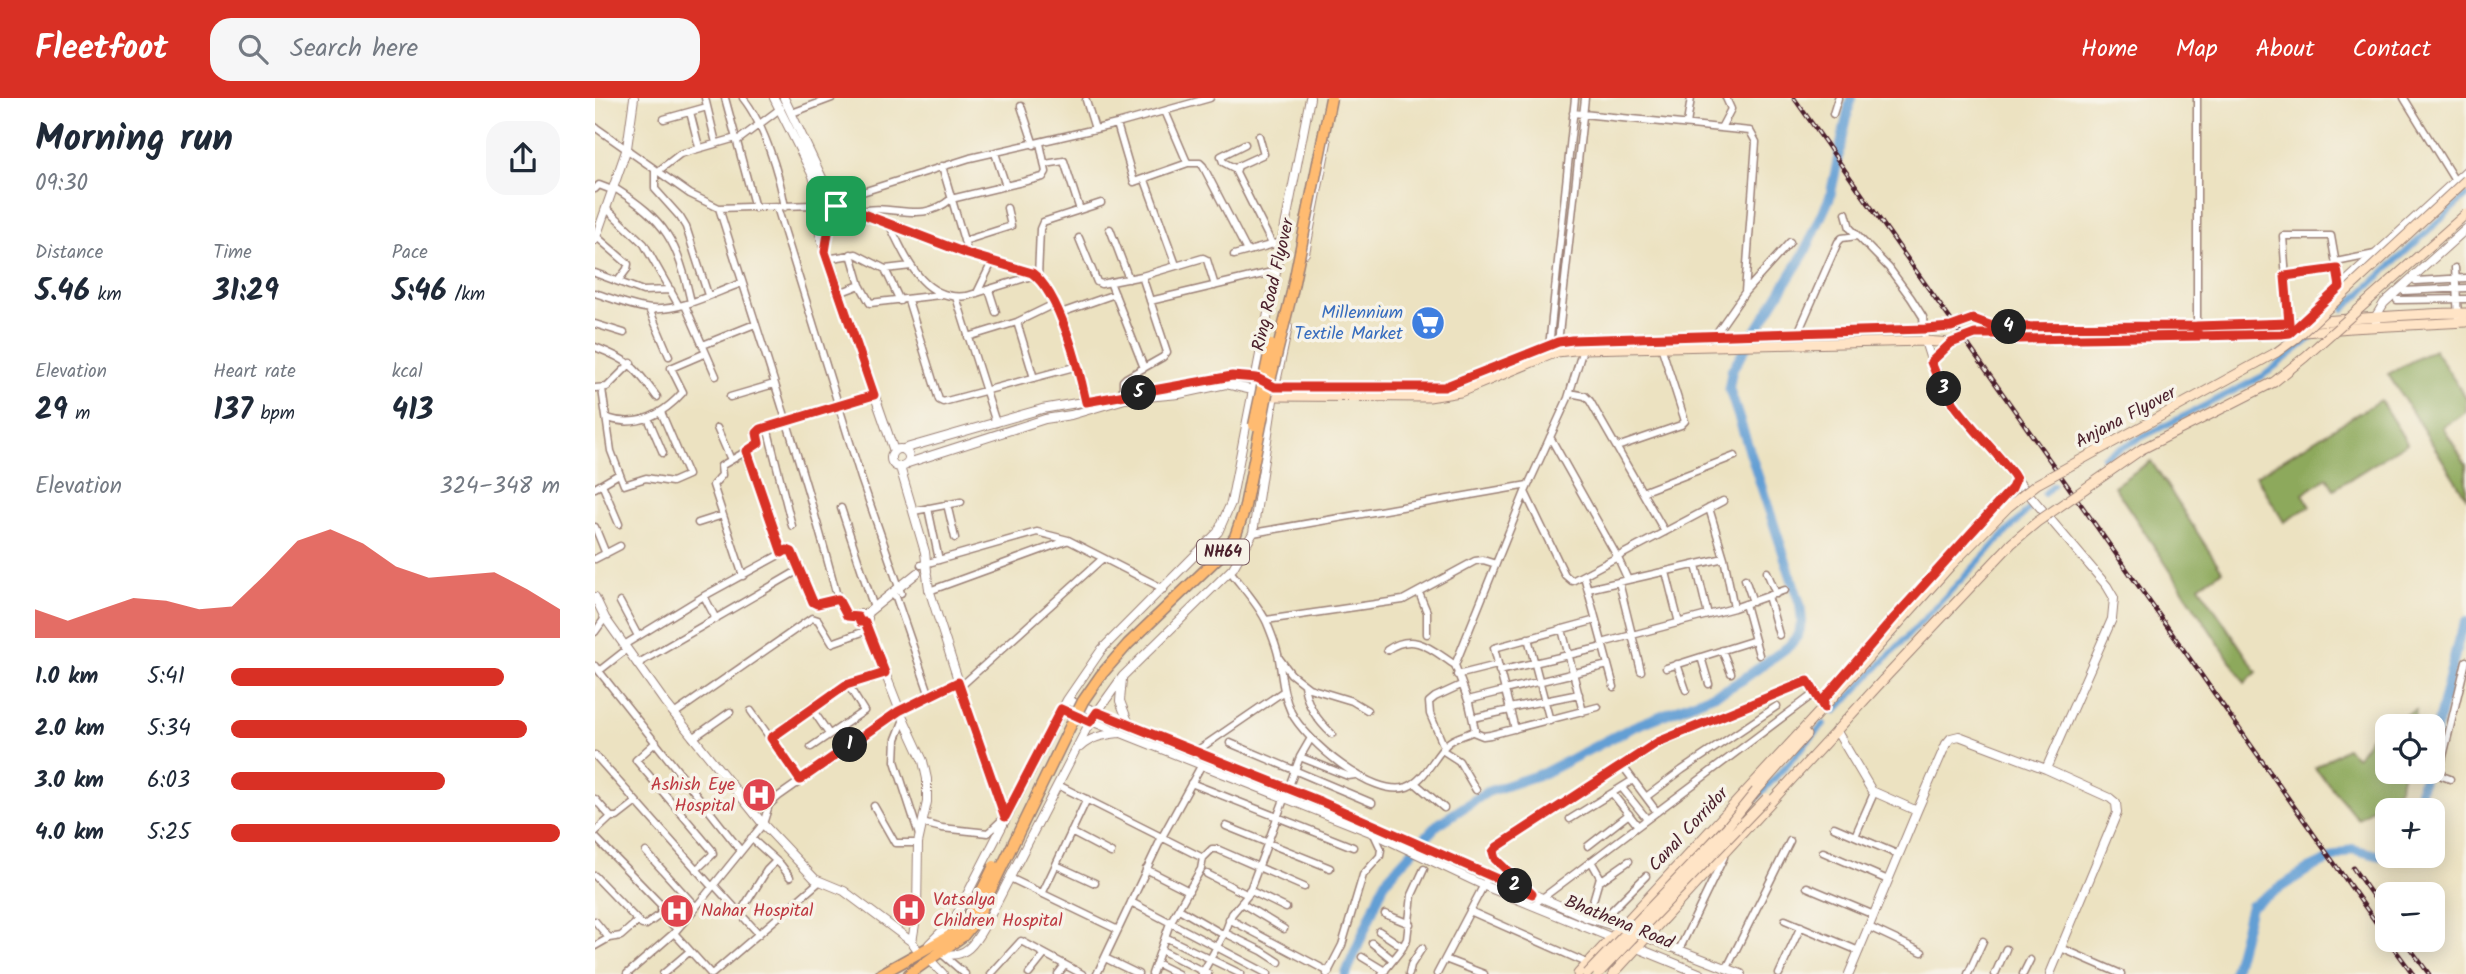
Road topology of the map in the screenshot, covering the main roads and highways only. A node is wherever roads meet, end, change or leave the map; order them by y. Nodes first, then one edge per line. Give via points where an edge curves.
1 (1324, 98) edge
2 (1333, 98) edge
3 (2466, 180) edge
4 (2466, 214) edge
5 (2462, 318) edge
6 (2289, 328) junction
7 (1718, 338) junction
8 (1770, 338) junction
9 (1553, 349) junction
10 (1274, 392) road end
11 (1824, 708) joint
12 (1816, 718) junction
13 (1832, 733) junction
14 (961, 934) junction
15 (911, 973) edge
16 (1617, 973) edge
17 (881, 974) edge
18 (1579, 974) edge
19 (1587, 974) edge
20 (1598, 974) edge

1 - 14 highway, Ring Road Flyover / NH64, bridge via 1229,534 1095,670
2 - 14 highway, Ring Road Flyover / NH64, bridge via 1235,537 1101,675 1073,722 976,920
3 - 11 main road, Anjana Flyover, bridge via 2277,352 2021,495 1951,565
4 - 13 main road, Anjana Flyover, bridge via 2281,376 2142,449 2037,522
5 - 6 main road
5 - 6 main road via 2376,316 2301,322
6 - 8 main road via 2197,336 2019,339 1982,333 1951,343
6 - 8 main road via 1995,327 1973,319 1951,327
7 - 8 main road
7 - 9 main road
7 - 9 main road via 1661,346
9 - 10 main road via 1445,396
11 - 12 main road, Canal Corridor
12 - 18 main road, Canal Corridor
12 - 19 main road, bridge via 1727,827
13 - 16 main road
13 - 20 main road, bridge
14 - 15 highway, Ring Road Flyover / NH64
14 - 17 highway, Ring Road Flyover / NH64

